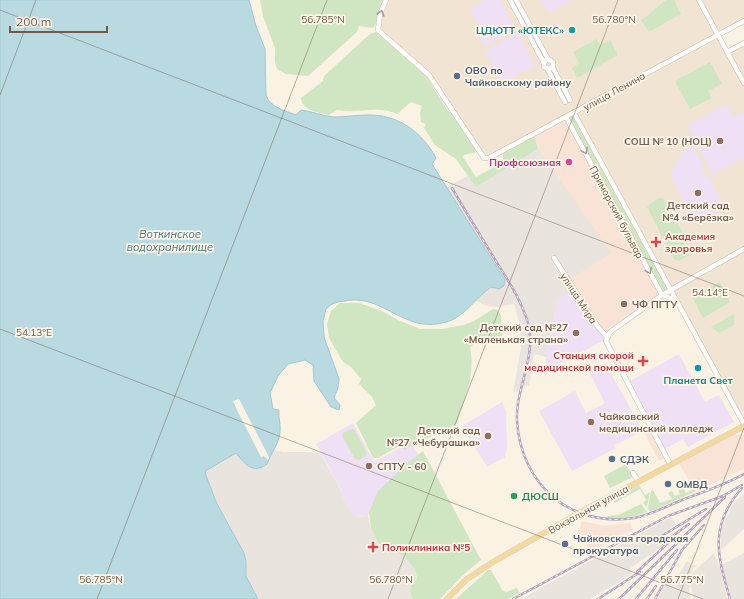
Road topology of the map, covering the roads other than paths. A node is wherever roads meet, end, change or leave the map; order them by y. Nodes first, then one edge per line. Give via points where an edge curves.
1 (386, 0) edge
2 (510, 0) edge
3 (516, 0) edge
4 (699, 0) edge
5 (744, 20) edge
6 (717, 35) junction
7 (744, 43) edge
8 (727, 52) junction
9 (546, 61) junction
10 (550, 68) junction
11 (744, 83) edge
12 (567, 101) dead end
13 (574, 113) junction
14 (566, 117) junction
15 (744, 249) edge
16 (554, 258) dead end
17 (670, 290) junction
18 (662, 295) junction
19 (675, 300) junction
20 (607, 337) junction
21 (744, 423) edge
22 (670, 464) junction
23 (633, 473) dead end
24 (638, 481) junction
25 (447, 599) edge

14 -> 1 street, улица Ленина via 484,158 429,75 378,30 380,14
2 - 9 street
3 - 9 street
4 - 6 street
5 - 6 street, улица Ленина
6 - 8 street
6 - 13 street, улица Ленина
7 - 8 street
8 - 11 street
9 - 10 street via 544,67
9 - 10 street via 553,62
10 - 12 street
13 - 14 street, улица Ленина
13 - 17 street, Приморский бульвар
14 -> 18 street, Приморский бульвар
15 - 17 street
16 - 20 street, улица Мира
17 - 18 street
17 - 19 street, Приморский бульвар
18 - 19 street
18 - 20 street via 610,332
19 - 21 street, Приморский бульвар
20 - 22 street, улица Мира via 606,341
21 - 22 main road, Вокзальная улица
22 - 24 main road, Вокзальная улица
23 - 24 street
24 - 25 main road, Вокзальная улица via 490,563 467,579

